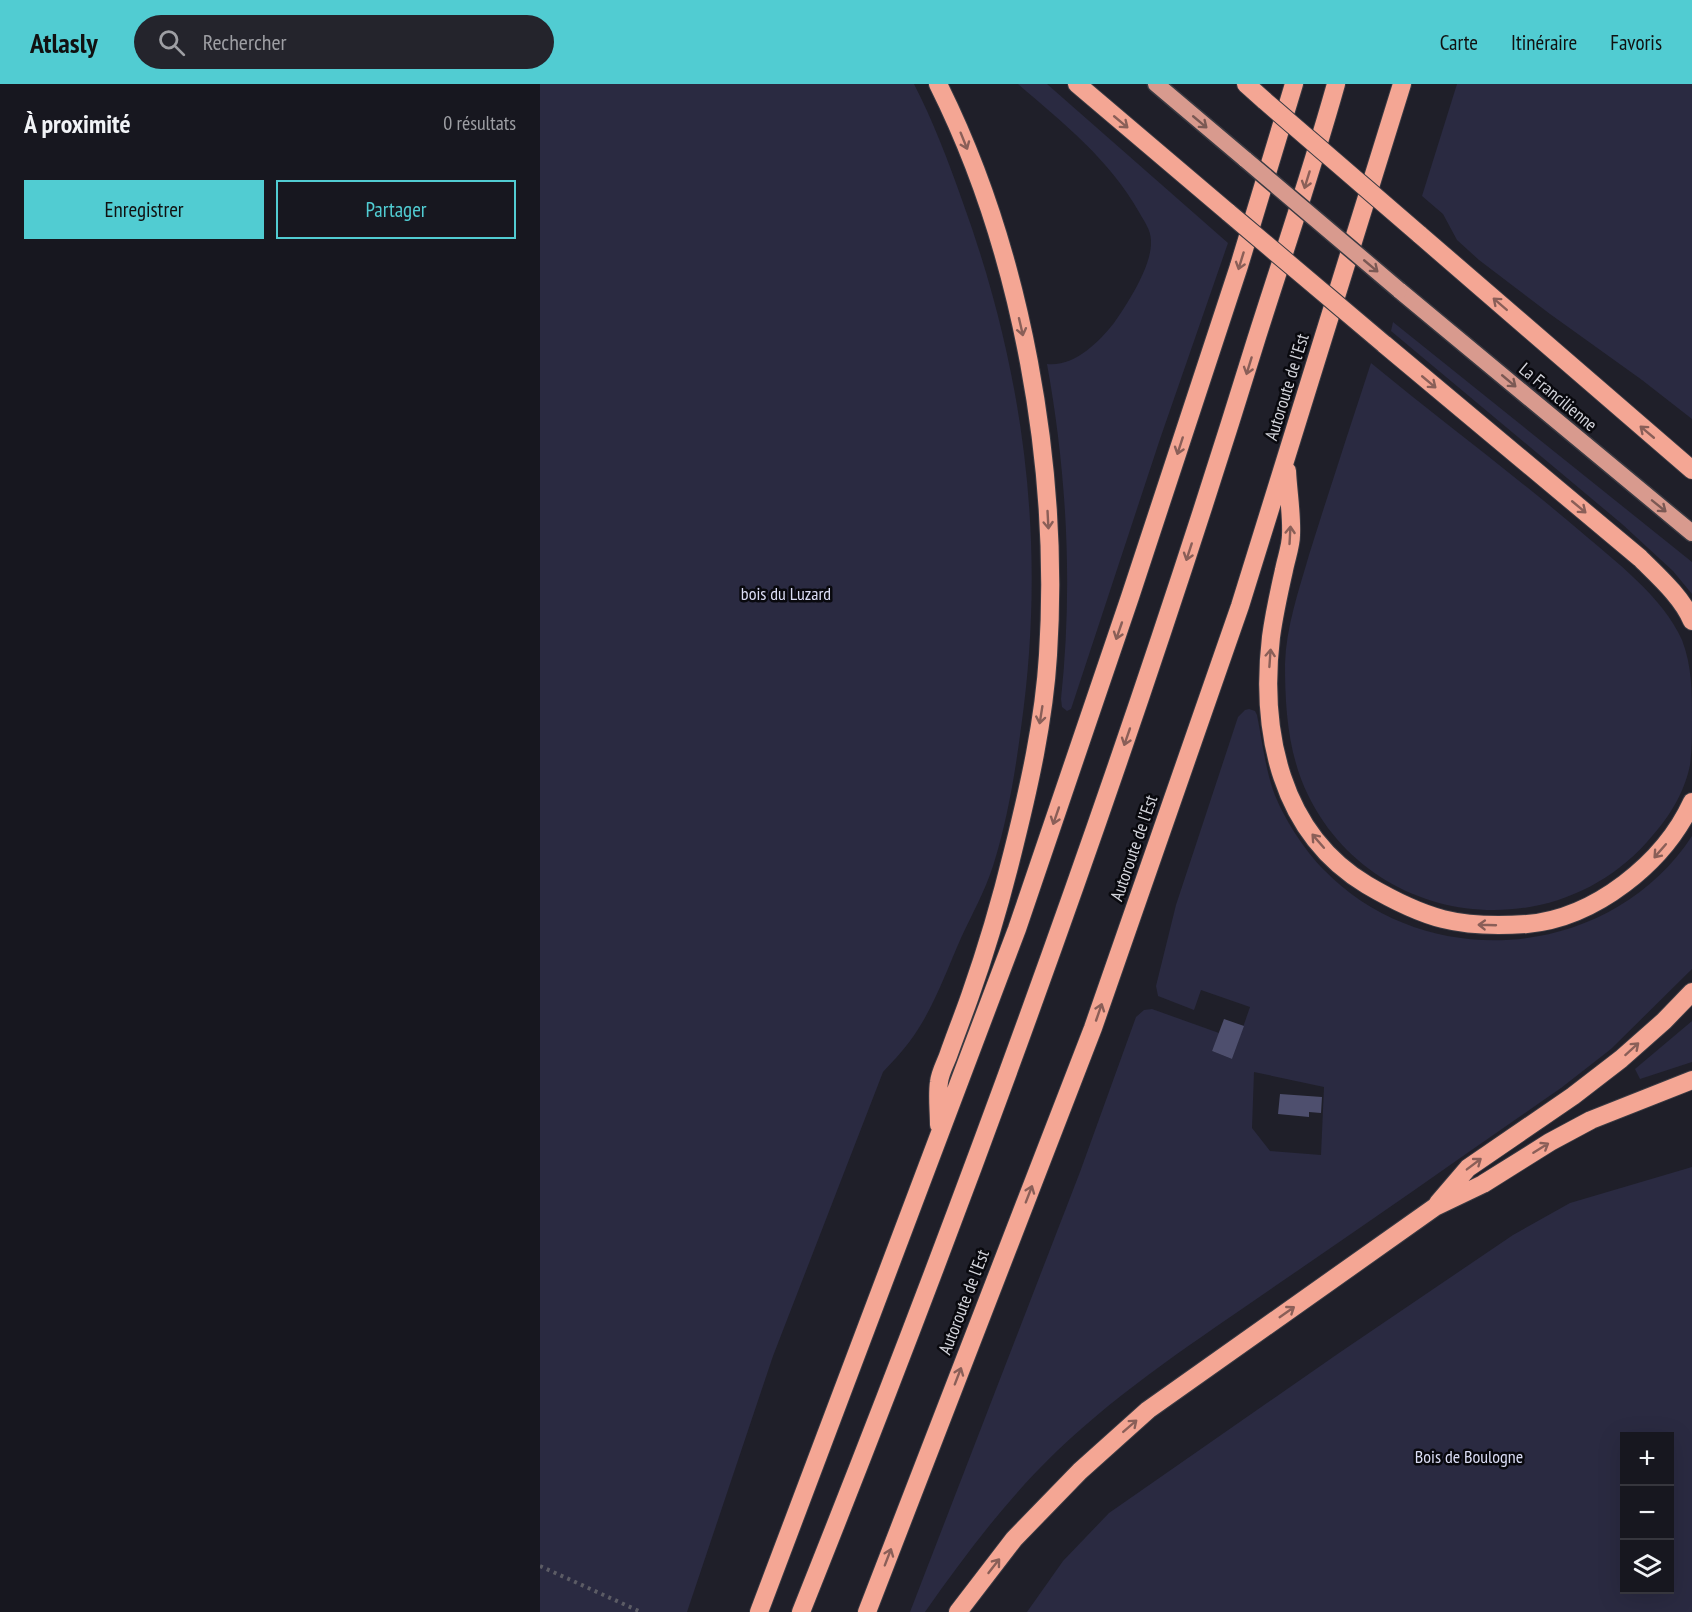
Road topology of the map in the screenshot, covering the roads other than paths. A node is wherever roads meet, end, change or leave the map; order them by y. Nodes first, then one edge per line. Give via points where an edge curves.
1 (938, 84) edge
2 (1077, 84) edge
3 (1156, 84) edge
4 (1246, 84) edge
5 (1294, 84) edge
6 (1336, 84) edge
7 (1402, 84) edge
8 (1286, 461) junction
9 (1692, 470) edge
10 (1692, 532) edge
11 (1692, 621) edge
12 (1692, 802) edge
13 (1692, 992) edge
14 (1692, 1080) edge
15 (939, 1136) junction
16 (1435, 1207) junction
17 (759, 1612) edge
18 (801, 1612) edge
19 (867, 1612) edge
20 (958, 1612) edge

1 -> 15 highway via 993,221 1029,362 1046,486 1050,610 1044,696 1024,804 976,980 939,1082
2 -> 11 highway, bridge via 1640,558
3 -> 10 highway, La Francilienne, bridge
9 -> 4 highway, bridge
5 -> 15 highway via 1239,266 1091,714 1017,929
6 -> 18 highway via 1183,572 1079,875 973,1167
7 - 8 highway, Autoroute de l’Est
12 -> 8 highway via 1659,853 1631,880 1568,915 1536,923 1468,925 1431,917 1394,901 1330,856 1307,829 1288,797 1270,723 1271,637 1292,536
19 -> 8 highway, Autoroute de l’Est via 1093,1028 1240,606
16 -> 13 highway via 1468,1167 1621,1059
16 -> 14 highway via 1484,1184 1591,1120
15 - 17 highway
20 -> 16 highway via 1014,1539 1080,1471 1148,1410

